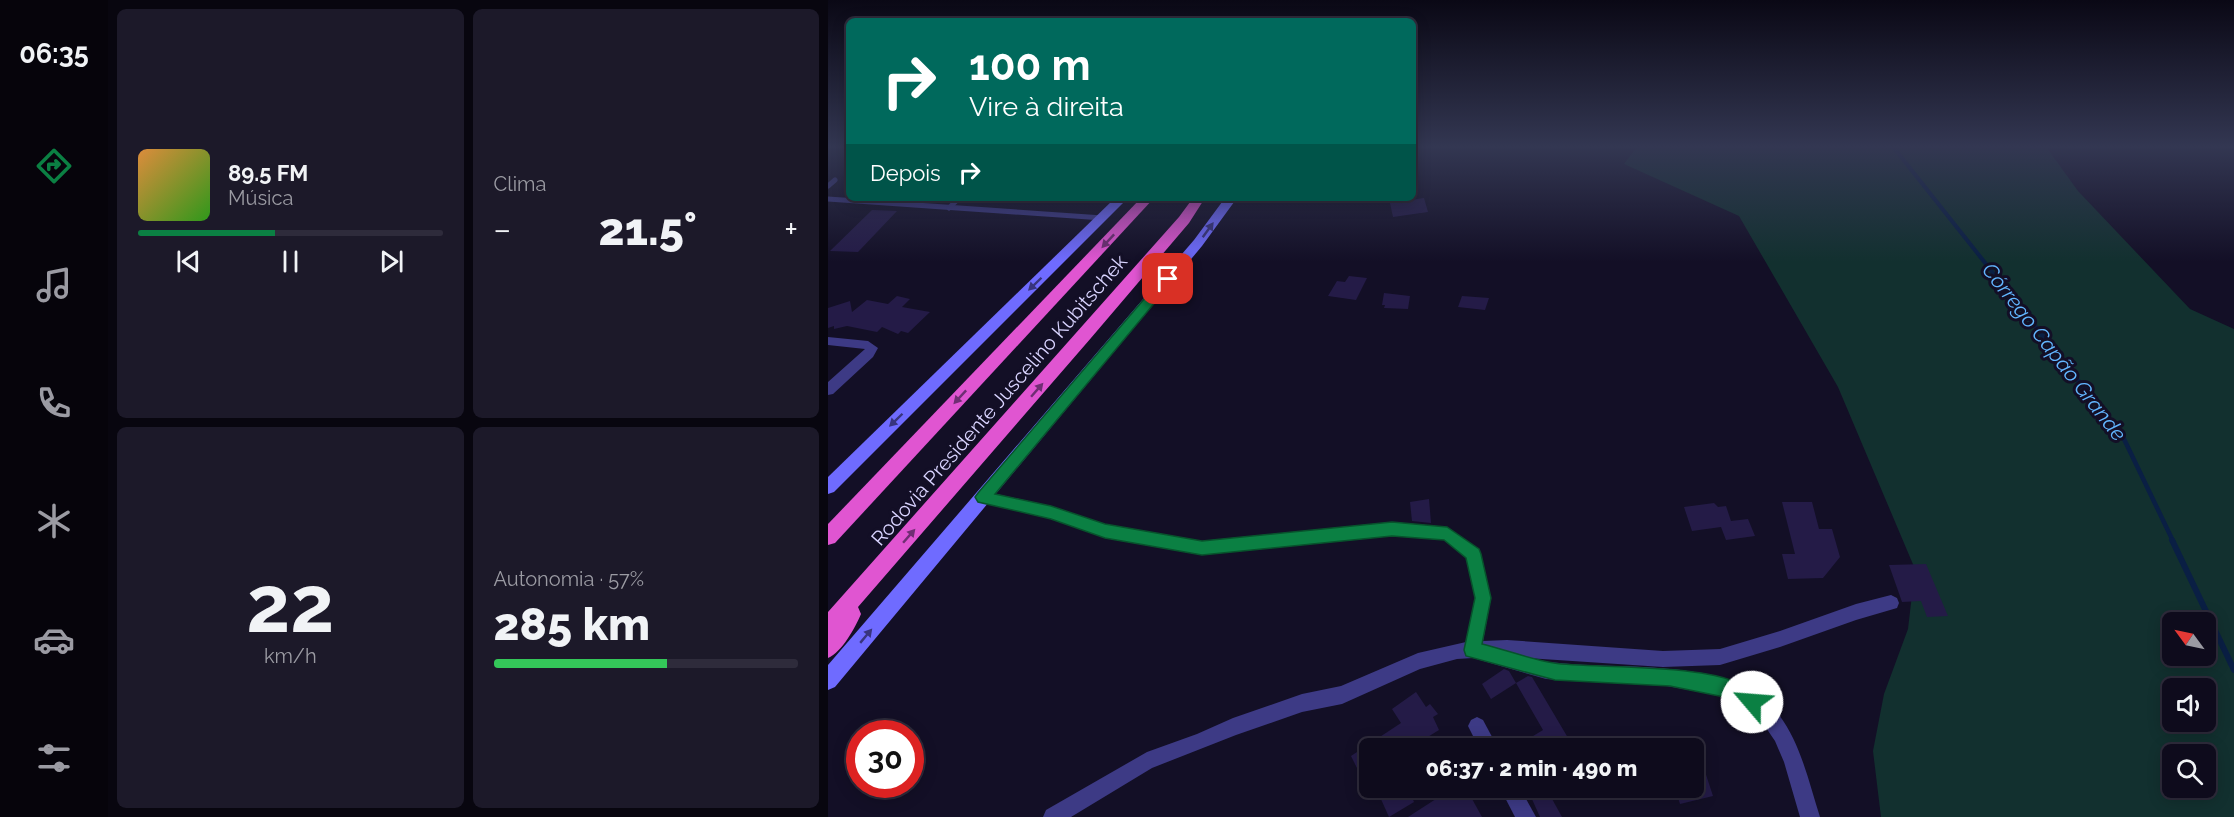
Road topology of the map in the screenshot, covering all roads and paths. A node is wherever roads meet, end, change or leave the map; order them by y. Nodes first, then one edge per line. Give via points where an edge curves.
1 (828, 199) edge
2 (846, 200) edge
3 (855, 201) edge
4 (957, 201) edge
5 (1119, 201) edge
6 (1145, 201) edge
7 (1197, 201) edge
8 (1229, 201) edge
9 (949, 208) junction
10 (1103, 218) junction
11 (828, 341) edge
12 (828, 390) edge
13 (828, 487) edge
14 (983, 497) junction
15 (828, 537) edge
16 (887, 561) junction
17 (1891, 603) dead end
18 (828, 627) edge
19 (828, 648) edge
20 (1473, 650) junction
21 (828, 680) edge
22 (1477, 726) dead end
23 (1484, 738) edge
24 (1516, 798) edge
25 (1053, 817) edge
26 (1526, 817) edge
27 (1810, 817) edge

1 - 2 lane
3 - 9 lane
4 - 9 lane
5 - 10 main road
6 -> 15 highway, Rodovia Presidente Juscelino Kubitschek
16 -> 7 highway, Rodovia Presidente Juscelino Kubitschek
14 -> 8 main road via 1198,243
9 - 10 lane
10 -> 13 main road
11 - 12 street via 872,348
14 - 20 street via 1051,512 1105,531 1202,548 1392,529 1447,534 1473,554 1483,598
21 -> 14 main road
16 - 18 highway, Rodovia Presidente Juscelino Kubitschek
16 - 19 highway
17 - 20 street via 1720,657 1663,660 1507,648
20 - 25 street via 1418,661 1342,695 1302,703 1147,761
20 - 27 street via 1555,672 1670,677 1738,691 1767,713 1788,748
22 - 23 street
24 - 26 street

